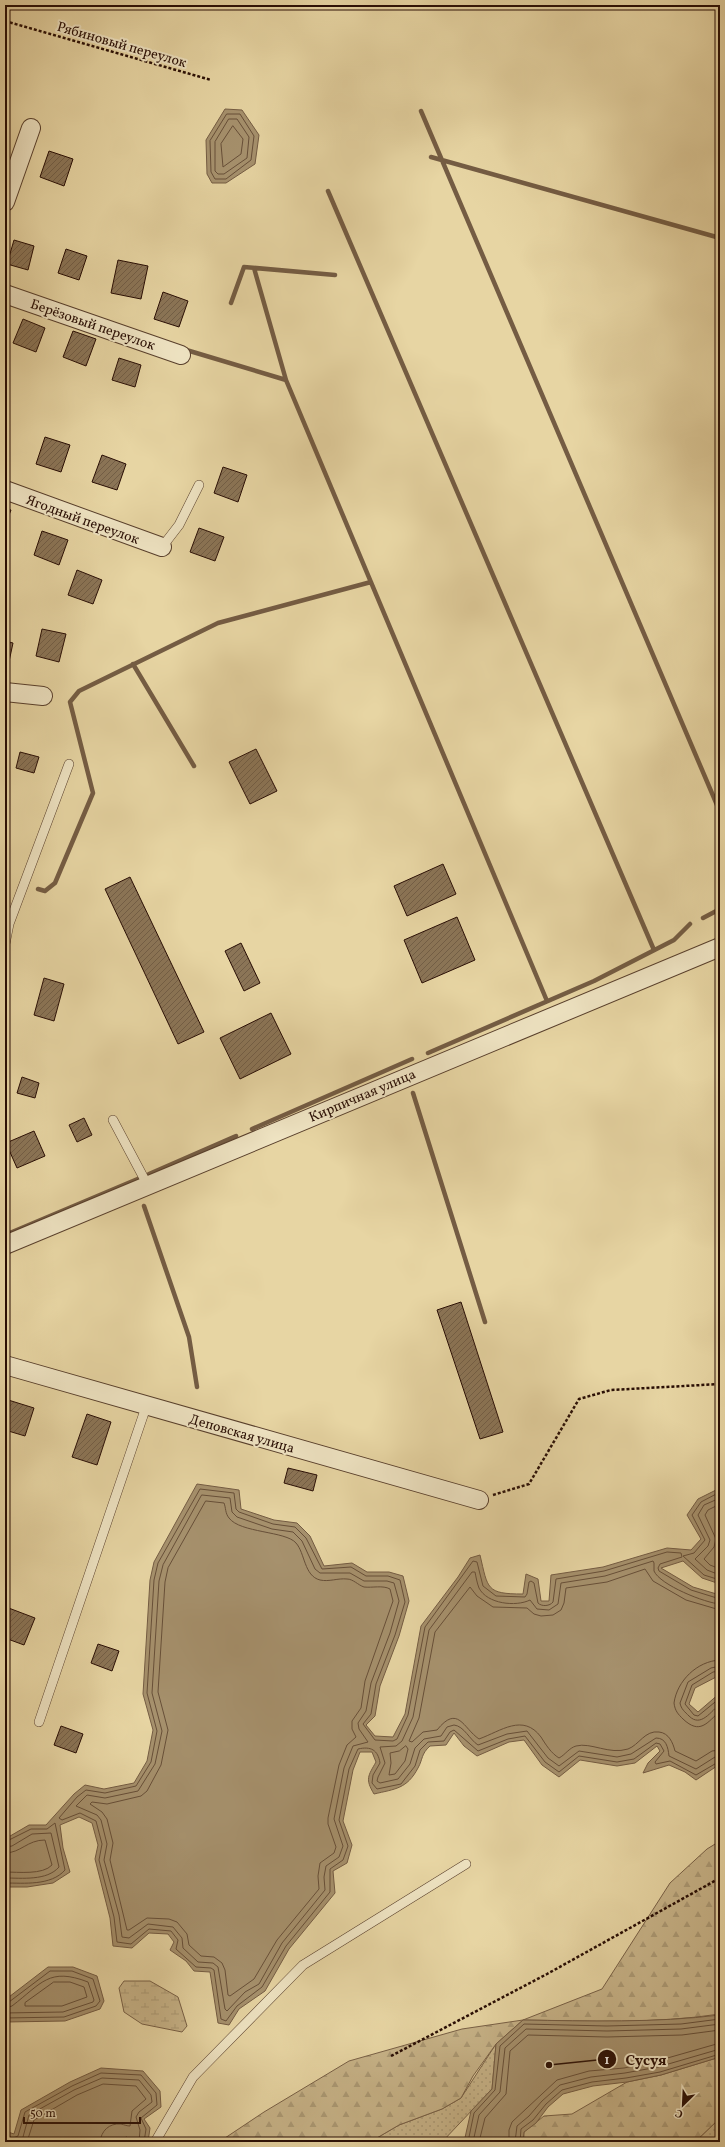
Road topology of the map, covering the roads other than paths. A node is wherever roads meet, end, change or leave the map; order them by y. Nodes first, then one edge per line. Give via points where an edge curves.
1 (31, 128) dead end
2 (5, 202) edge
3 (5, 294) edge
4 (181, 355) dead end
5 (199, 485) dead end
6 (5, 490) edge
7 (162, 547) joint
8 (5, 692) edge
9 (43, 696) dead end
10 (69, 764) dead end
11 (5, 944) edge
12 (720, 947) edge
13 (114, 1120) dead end
14 (147, 1184) junction
15 (5, 1245) edge
16 (5, 1365) edge
17 (146, 1407) junction
18 (480, 1500) road end
19 (39, 1722) dead end
20 (466, 1864) dead end
21 (155, 2142) edge

1 - 2 street
3 - 4 street, Берёзовый переулок
5 - 7 lane via 179,525
6 - 7 street, Ягодный переулок
8 - 9 street
10 - 11 lane via 9,924
12 - 14 street, Кирпичная улица
13 - 14 lane
14 - 15 street, Кирпичная улица
16 - 17 street, Деповская улица
17 - 18 street, Деповская улица
17 - 19 lane
20 - 21 lane via 303,1965 193,2077

